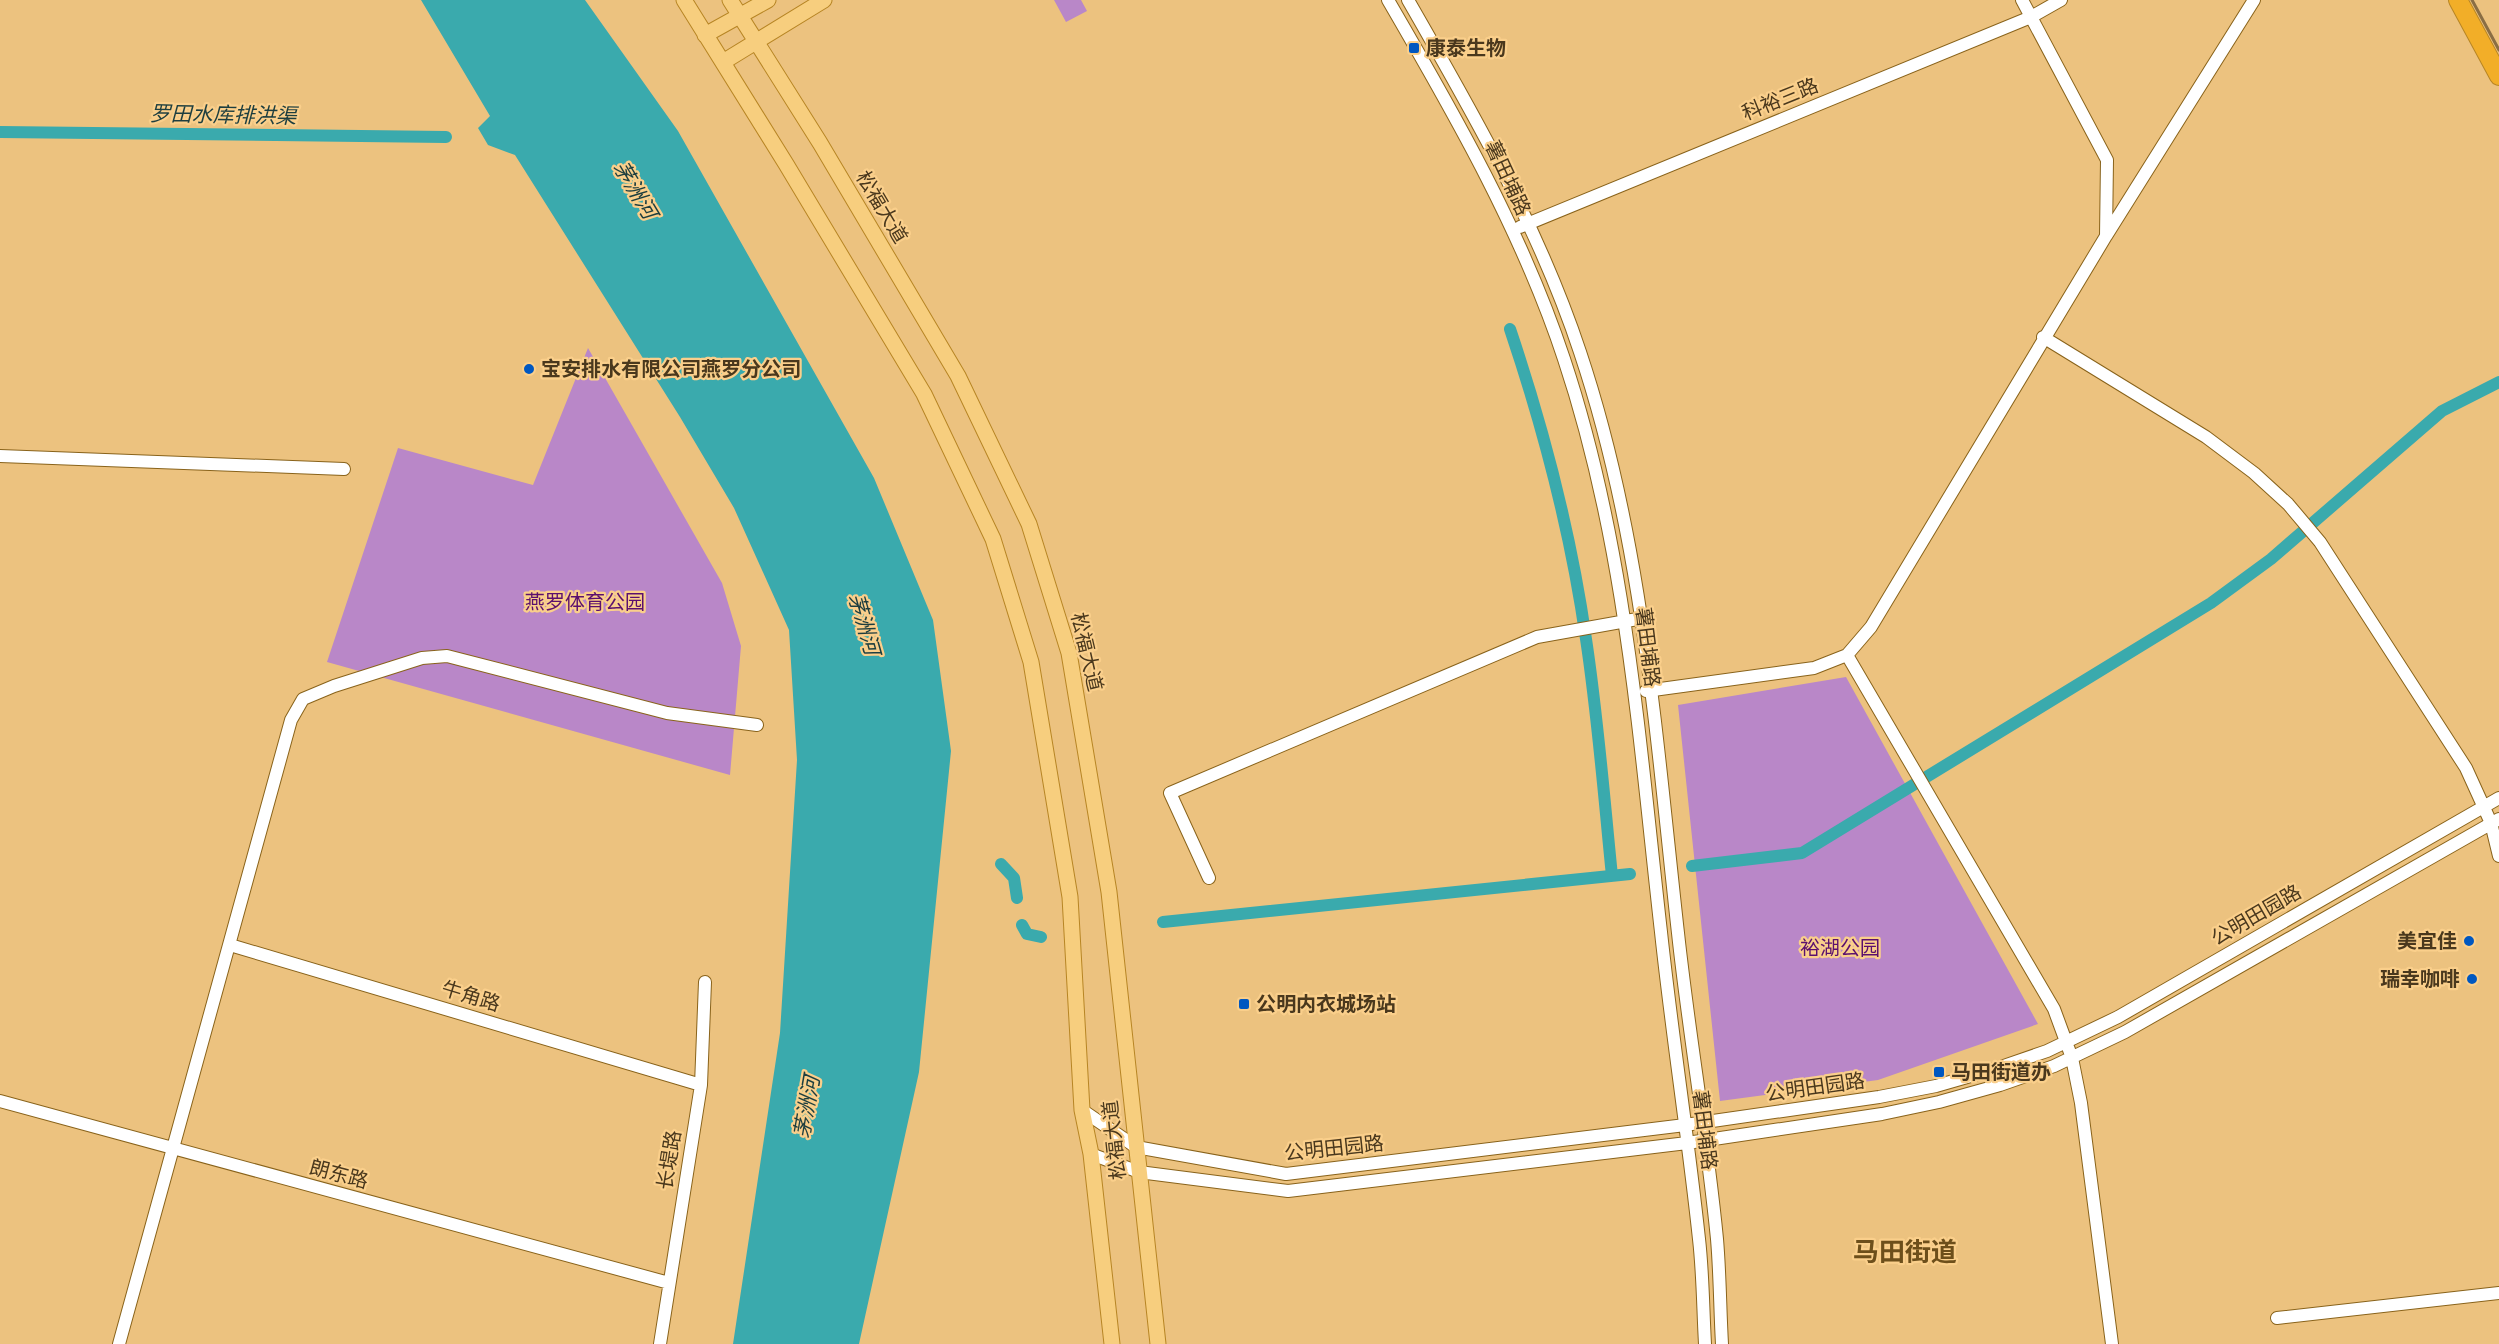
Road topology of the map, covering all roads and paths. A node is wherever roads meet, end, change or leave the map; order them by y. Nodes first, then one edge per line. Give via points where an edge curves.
1 (684, 0) edge
2 (730, 0) edge
3 (768, 0) edge
4 (824, 0) edge
5 (1388, 0) edge
6 (1408, 0) edge
7 (2022, 0) edge
8 (2061, 0) edge
9 (2254, 0) edge
10 (2458, 0) edge
11 (739, 15) junction
12 (2031, 17) junction
13 (705, 34) junction
14 (756, 40) junction
15 (723, 62) junction
16 (2499, 76) edge
17 (1528, 223) junction
18 (1512, 231) junction
19 (2106, 236) junction
20 (2043, 337) junction
21 (0, 456) edge
22 (344, 469) dead end
23 (1643, 618) junction
24 (1626, 621) junction
25 (1847, 655) junction
26 (1651, 691) junction
27 (1634, 693) junction
28 (757, 725) dead end
29 (2499, 798) edge
30 (2484, 807) junction
31 (2495, 821) edge
32 (2499, 856) edge
33 (1209, 878) dead end
34 (230, 945) junction
35 (705, 982) dead end
36 (2066, 1042) junction
37 (2072, 1058) junction
38 (701, 1085) junction
39 (0, 1101) edge
40 (1082, 1110) junction
41 (1701, 1122) junction
42 (1685, 1125) junction
43 (1704, 1141) junction
44 (1687, 1143) junction
45 (1136, 1147) junction
46 (174, 1150) junction
47 (1091, 1154) junction
48 (1139, 1172) junction
49 (669, 1283) junction
50 (2499, 1293) edge
51 (2277, 1318) dead end
52 (119, 1344) edge
53 (660, 1344) edge
54 (1112, 1344) edge
55 (1158, 1344) edge
56 (1705, 1344) edge
57 (1722, 1344) edge
58 (2112, 1344) edge

1 - 13 main road, 松福大道
2 - 11 main road, 松福大道
3 - 11 main road
4 - 14 main road
5 - 18 street, 薯田埔路 via 1468,138
6 - 17 street, 薯田埔路 via 1483,130
7 - 12 street
8 - 12 street, 科裕三路
9 - 19 street
10 - 16 highway
11 - 13 main road
11 - 14 main road, 松福大道
12 - 17 street, 科裕三路
12 - 19 street via 2107,160
13 - 15 main road, 松福大道
14 - 15 main road
14 - 45 main road, 松福大道 via 958,376 1029,524 1069,653 1108,892
15 - 40 main road, 松福大道 via 924,394 993,539 1030,662 1070,897
17 - 18 street, 科裕三路
17 - 23 street, 薯田埔路 via 1560,296 1600,416
18 - 24 street, 薯田埔路 via 1540,292 1583,421 1613,544
19 - 20 street
20 - 25 street via 1871,627
20 - 30 street via 2206,436 2288,504 2320,542 2466,768
21 - 22 street
23 - 24 street
23 - 26 street, 薯田埔路
24 - 27 street, 薯田埔路
24 - 33 street via 1537,637 1170,792
25 - 26 street via 1814,668
25 - 36 street via 2054,1009
26 - 27 street
26 - 41 street, 薯田埔路
27 - 42 street, 薯田埔路
28 - 34 street via 667,713 447,656 422,658 334,686 303,699 291,720
29 - 30 street, 公明田园路
30 - 31 street
30 - 36 street, 公明田园路 via 2118,1017
31 - 32 street
31 - 37 street, 公明田园路 via 2125,1032
34 - 38 street, 牛角路
34 - 46 street
35 - 38 street, 长堤路
36 - 37 street
36 - 41 street, 公明田园路 via 1936,1086
37 - 43 street, 公明田园路 via 1940,1102
37 - 58 street via 2082,1103
38 - 49 street, 长堤路
39 - 46 street, 朗东路
40 - 45 street, 公明田园路
40 - 47 main road, 松福大道
41 - 42 street, 公明田园路
41 - 43 street, 薯田埔路
42 - 44 street, 薯田埔路
42 - 45 street, 公明田园路 via 1286,1174
43 - 44 street, 公明田园路
43 - 57 street, 薯田埔路 via 1717,1240
44 - 48 street, 公明田园路 via 1288,1191
44 - 56 street, 薯田埔路 via 1700,1242
45 - 48 main road, 松福大道
46 - 49 street, 朗东路
46 - 52 street
47 - 48 street, 公明田园路
47 - 54 main road, 松福大道
48 - 55 main road, 松福大道
49 - 53 street, 长堤路
50 - 51 street

